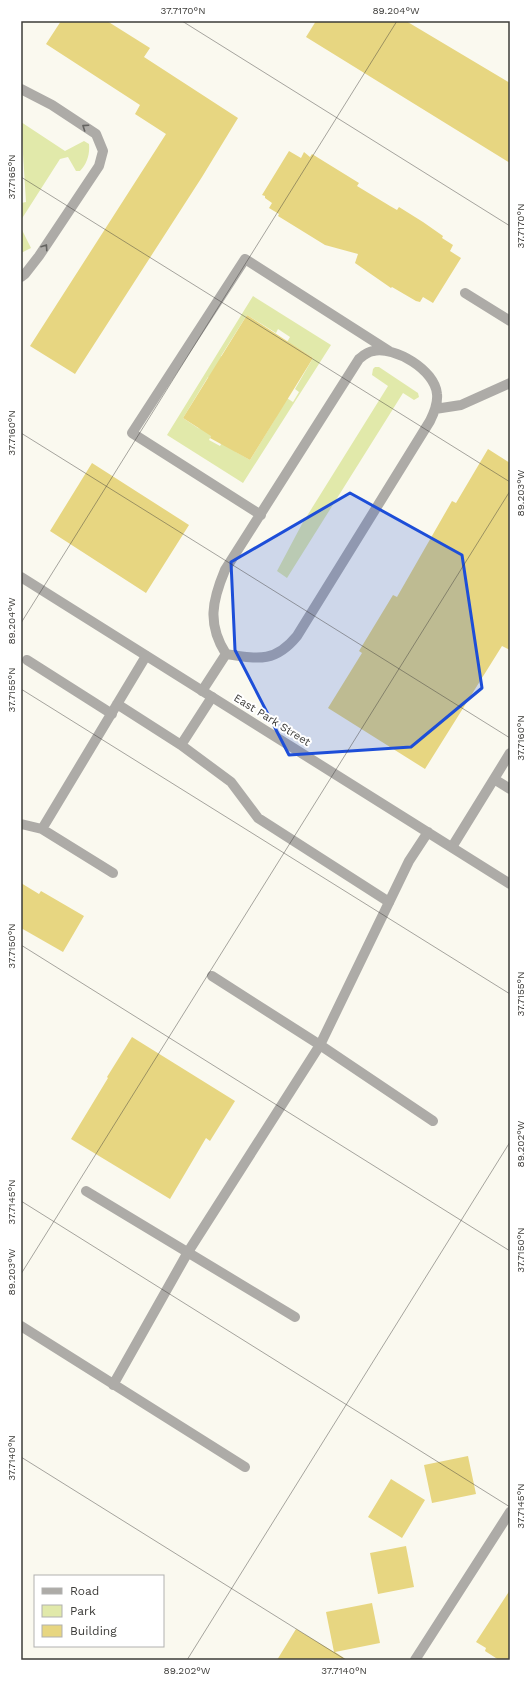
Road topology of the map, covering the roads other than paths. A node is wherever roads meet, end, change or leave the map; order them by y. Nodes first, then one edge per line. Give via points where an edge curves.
1 (21, 89) edge
2 (21, 277) edge
3 (465, 293) dead end
4 (510, 321) edge
5 (390, 351) junction
6 (510, 383) edge
7 (435, 409) junction
8 (261, 515) junction
9 (21, 577) edge
10 (226, 654) junction
11 (146, 656) junction
12 (27, 660) dead end
13 (202, 691) junction
14 (212, 697) junction
15 (117, 704) junction
16 (112, 714) junction
17 (181, 745) junction
18 (510, 753) edge
19 (494, 779) junction
20 (510, 790) edge
21 (21, 824) edge
22 (42, 829) junction
23 (428, 832) junction
24 (452, 848) junction
25 (113, 873) dead end
26 (510, 884) edge
27 (389, 902) junction
28 (212, 976) dead end
29 (320, 1045) junction
30 (432, 1121) dead end
31 (86, 1191) dead end
32 (188, 1252) junction
33 (295, 1317) dead end
34 (21, 1326) edge
35 (113, 1385) junction
36 (245, 1467) dead end
37 (510, 1512) edge
38 (415, 1660) edge

2 -> 1 street via 39,256 99,166 103,151 96,134 52,105
3 - 4 street
5 - 7 street via 412,362 432,378 437,394
5 - 8 street via 374,351 359,358
5 - 8 street via 245,259 132,433
6 - 7 street via 462,405
7 - 10 street via 430,421 291,643 285,650 271,657 246,658
8 - 10 street via 225,570 216,592 213,608 214,626 218,642
9 - 11 street, East Park Street
10 - 13 street
11 - 13 street, East Park Street
11 - 15 street
12 - 16 street
13 - 14 street, East Park Street
14 - 17 street
14 - 23 street, East Park Street
15 - 16 street
15 - 17 street
16 - 22 street
17 - 27 street via 231,782 258,818
18 - 19 street
19 - 20 street
19 - 24 street
21 - 22 street
22 - 25 street
23 - 24 street, East Park Street
23 - 27 street via 409,861
24 - 26 street, East Park Street
27 - 29 street
28 - 29 street
29 - 30 street
29 - 32 street
31 - 32 street
32 - 33 street
32 - 35 street
34 - 35 street
35 - 36 street
37 - 38 street

